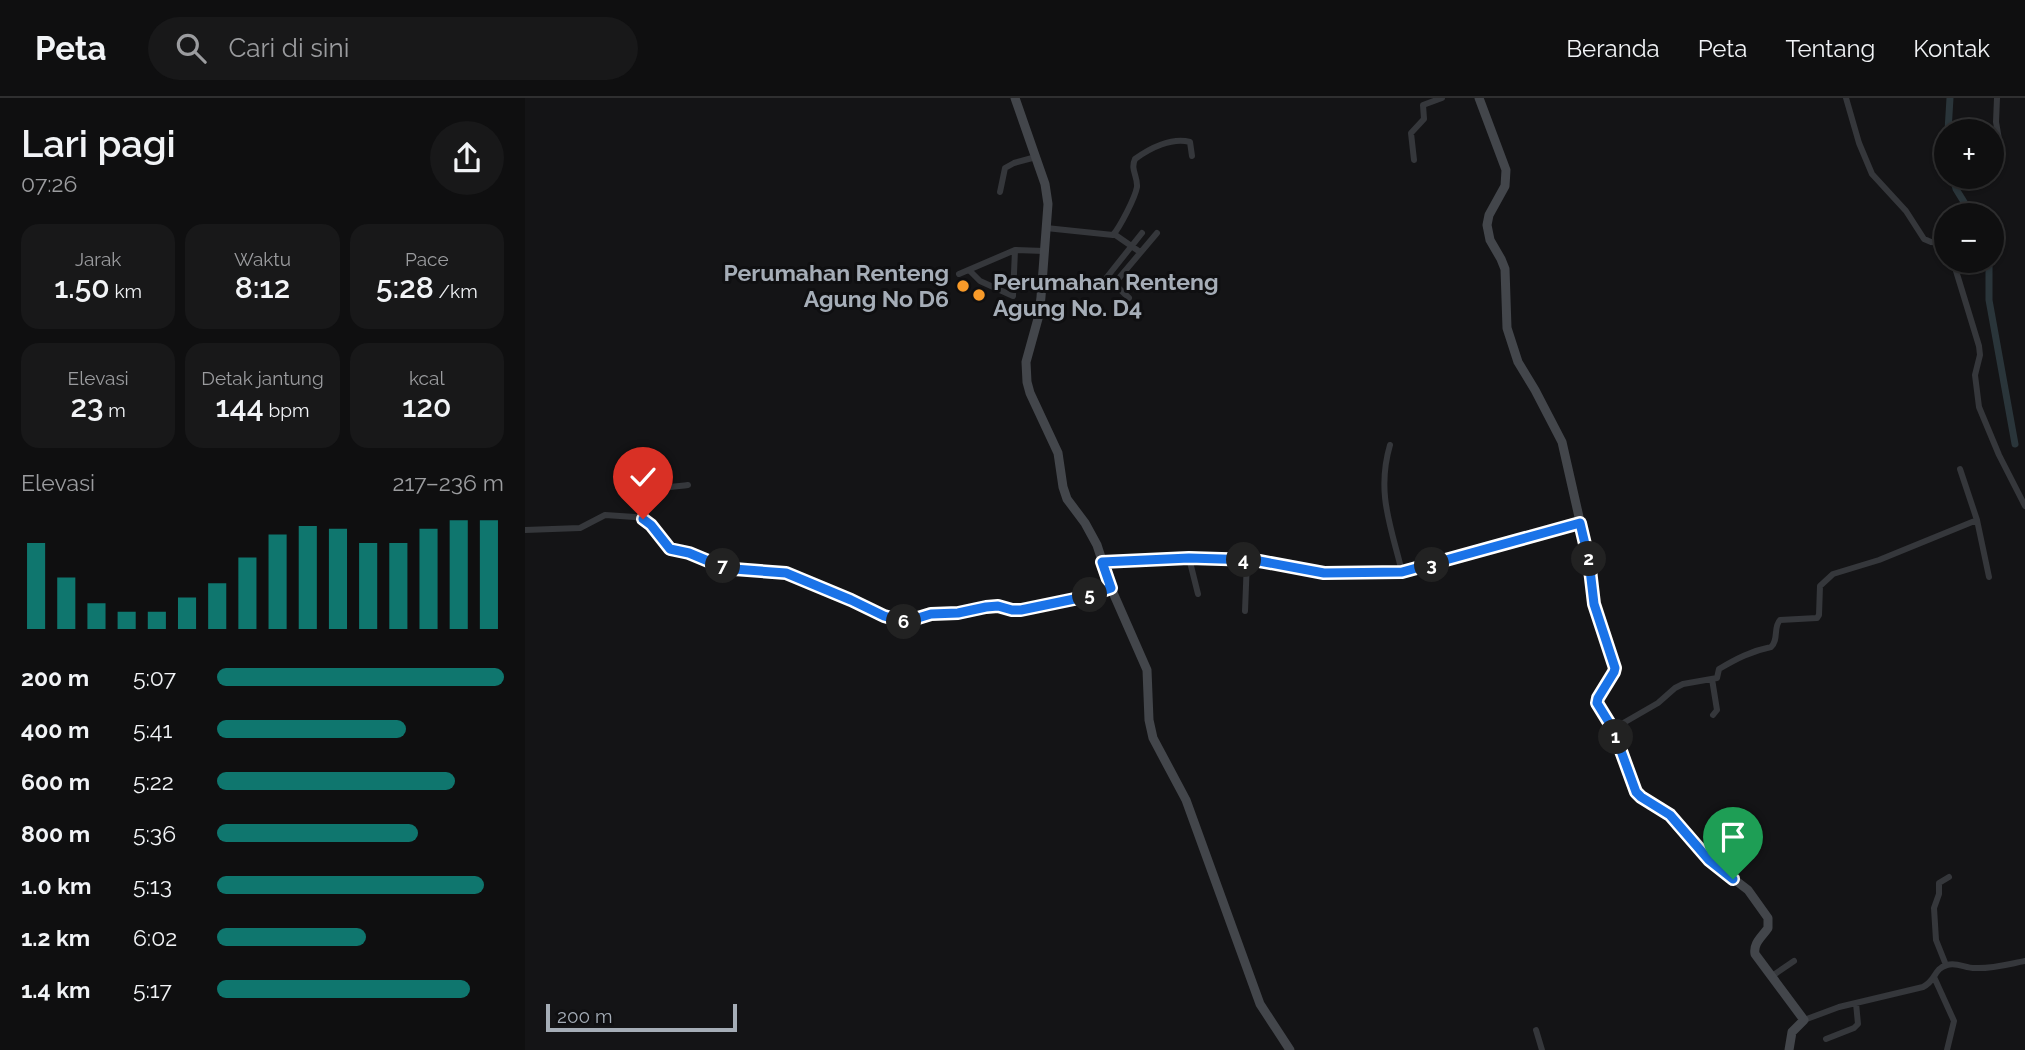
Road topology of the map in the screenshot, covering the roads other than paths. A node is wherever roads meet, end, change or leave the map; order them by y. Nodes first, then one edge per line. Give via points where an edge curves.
1 (1015, 98) edge
2 (1442, 98) edge
3 (1479, 98) edge
4 (1846, 98) edge
5 (1997, 98) edge
6 (1996, 119) edge
7 (1192, 156) dead end
8 (1036, 158) junction
9 (1414, 160) dead end
10 (1000, 192) dead end
11 (1047, 228) junction
12 (1142, 233) dead end
13 (1157, 233) dead end
14 (1114, 234) junction
15 (1934, 243) edge
16 (1132, 247) junction
17 (1015, 250) junction
18 (1044, 251) junction
19 (1140, 253) junction
20 (969, 270) junction
21 (1957, 273) edge
22 (960, 274) dead end
23 (1114, 284) junction
24 (1129, 298) dead end
25 (1390, 445) dead end
26 (1960, 469) dead end
27 (688, 485) dead end
28 (2025, 506) edge
29 (643, 519) junction
30 (1977, 520) junction
31 (1580, 523) junction
32 (525, 530) edge
33 (1189, 558) junction
34 (1247, 560) junction
35 (1102, 562) junction
36 (1402, 572) junction
37 (1989, 577) dead end
38 (1111, 588) junction
39 (1198, 594) dead end
40 (1245, 611) dead end
41 (1712, 679) junction
42 (1713, 715) dead end
43 (1613, 729) junction
44 (1949, 877) dead end
45 (1794, 961) dead end
46 (2025, 961) edge
47 (1946, 965) junction
48 (1772, 976) junction
49 (1934, 978) junction
50 (1856, 1003) junction
51 (1804, 1020) junction
52 (1536, 1030) dead end
53 (1826, 1039) dead end
54 (1290, 1050) edge
55 (1542, 1050) edge
56 (1789, 1050) edge
57 (1947, 1050) edge

1 - 8 street
2 - 9 street via 1423,105 1424,119 1411,134
3 - 31 street via 1506,170 1505,186 1487,225 1489,240 1505,269 1510,339 1562,442
4 - 15 street via 1872,174 1924,239
5 - 6 street
7 - 14 street via 1190,142 1175,140 1135,159 1136,190
8 - 10 street via 1005,167
8 - 11 street via 1047,194
11 - 14 street
11 - 18 street
12 - 16 street
13 - 19 street
14 - 16 street
16 - 19 street
16 - 23 street via 1107,277
17 - 18 street
17 - 20 street
17 - 20 street via 1013,296 979,281
18 - 35 street via 1039,315 1026,362 1027,382 1058,453 1067,499 1092,536
19 - 23 street
20 - 22 street
21 - 28 street via 1980,350 1975,375 1979,407
23 - 24 street
25 - 36 street via 1384,468 1385,503
26 - 30 street
27 - 29 street via 658,491
29 - 32 street via 609,515 580,528
29 - 38 street via 670,549 734,569 786,573 905,622 986,607 1021,610
30 - 37 street
30 - 41 street via 1833,574 1820,586 1817,618 1780,620 1774,645 1740,657 1719,669 1718,677
31 - 36 street
31 - 43 street via 1594,604 1615,668 1597,701
33 - 34 street
33 - 35 street
33 - 39 street
34 - 36 street via 1324,573
34 - 40 street
35 - 38 street
38 - 54 street via 1147,670 1153,738 1187,800 1260,1004
41 - 42 street via 1717,701
41 - 43 street via 1679,686
43 - 48 street via 1639,796 1670,815 1709,860 1743,886 1762,909 1769,926 1755,951
44 - 47 street via 1939,883 1934,908 1936,944
45 - 48 street
46 - 47 street via 1974,968
47 - 49 street
48 - 51 street
49 - 50 street via 1923,987
49 - 57 street via 1954,1021
50 - 51 street
50 - 53 street via 1858,1024
51 - 56 street via 1792,1032
52 - 55 street

